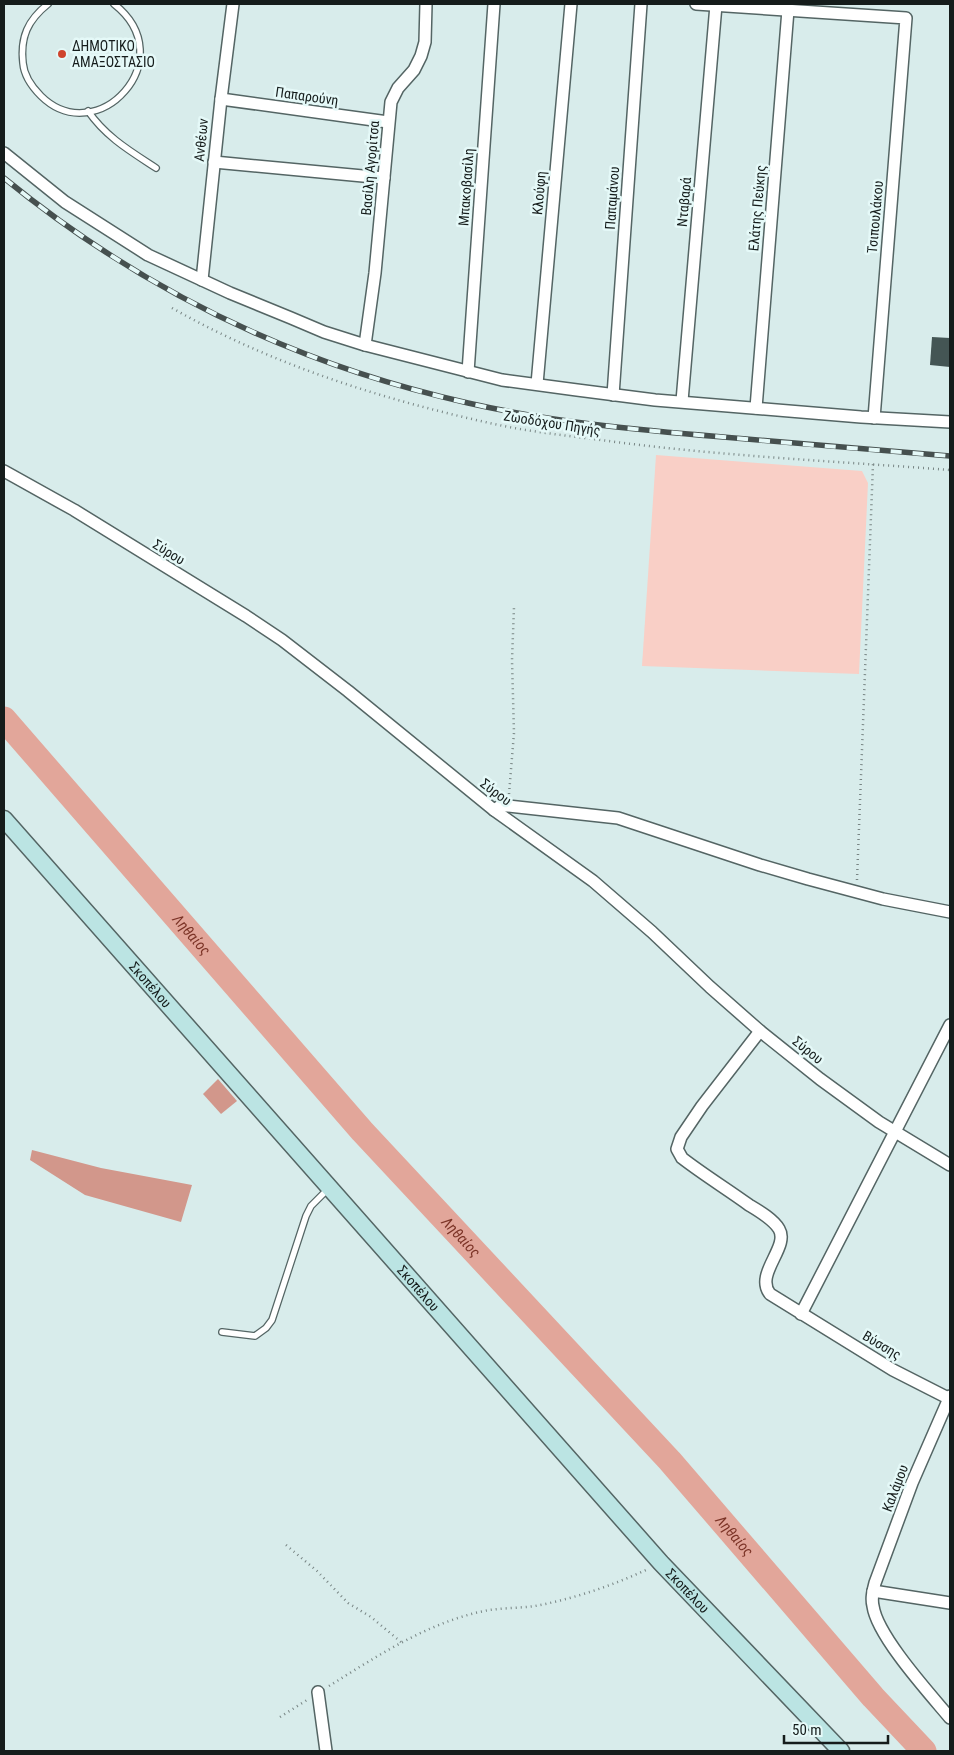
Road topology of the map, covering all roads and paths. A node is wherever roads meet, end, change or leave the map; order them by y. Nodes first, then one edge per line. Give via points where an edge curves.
1 (48, 4) edge
2 (114, 4) edge
3 (233, 4) edge
4 (426, 4) edge
5 (494, 4) edge
6 (570, 4) edge
7 (641, 4) edge
8 (696, 4) edge
9 (716, 5) junction
10 (788, 10) junction
11 (221, 99) junction
12 (88, 111) junction
13 (388, 122) junction
14 (4, 154) edge
15 (214, 162) junction
16 (156, 168) dead end
17 (384, 178) junction
18 (202, 280) junction
19 (172, 308) dead end
20 (365, 345) junction
21 (468, 372) junction
22 (537, 384) junction
23 (613, 395) junction
24 (682, 401) junction
25 (756, 408) junction
26 (874, 418) junction
27 (950, 422) edge
28 (873, 464) junction
29 (950, 470) edge
30 (4, 471) edge
31 (514, 607) dead end
32 (508, 806) junction
33 (494, 810) junction
34 (4, 819) edge
35 (856, 892) junction
36 (950, 912) edge
37 (950, 1025) edge
38 (760, 1031) junction
39 (895, 1131) junction
40 (950, 1165) edge
41 (329, 1188) junction
42 (801, 1314) junction
43 (222, 1332) dead end
44 (950, 1398) edge
45 (286, 1545) dead end
46 (661, 1563) junction
47 (873, 1591) junction
48 (950, 1603) edge
49 (401, 1642) junction
50 (318, 1692) junction
51 (280, 1717) dead end
52 (950, 1718) edge
53 (326, 1751) edge
54 (841, 1751) edge

1 - 12 lane via 36,13 26,30 22,50 24,70 33,88 47,102 66,110
2 - 12 lane via 125,12 135,28 140,46 139,66 132,84 120,98 103,108
3 - 11 street, Ανθέων
4 - 13 street, Βασίλη Αγορίτσα via 425,42 421,56 391,102
5 - 21 street, Μπακοβασίλη
6 - 22 street, Κλούφη
7 - 23 street, Παπαμάνου
8 - 9 street
9 - 10 street
9 - 24 street, Νταβαρά
10 - 25 street, Ελάτης Πεύκης
10 - 26 street, Τσιπουλάκου via 906,18
11 - 13 street, Παπαρούνη
11 - 15 street, Ανθέων
12 - 16 lane via 110,136
13 - 17 street, Βασίλη Αγορίτσα
14 - 18 street via 100,226 148,255
15 - 17 street
15 - 18 street, Ανθέων
17 - 20 street, Βασίλη Αγορίτσα
18 - 20 street
19 - 28 path, Ζωοδόχου Πηγής via 304,370 410,404 487,423 641,446
20 - 21 street
21 - 22 street
22 - 23 street
23 - 24 street
24 - 25 street
25 - 26 street
26 - 27 street
28 - 29 path, Ζωοδόχου Πηγής
28 - 35 path
30 - 33 street, Σύρου via 74,510 275,636
31 - 32 path via 514,733
32 - 33 street
32 - 35 street via 618,818 760,865
33 - 38 street, Σύρου via 600,886
34 - 41 main road, Σκοπέλου
35 - 36 street
37 - 39 street
38 - 39 street, Σύρου via 844,1097
38 - 42 street, Βύσσης via 702,1106 677,1149 682,1158 780,1230 778,1248 765,1286 774,1297
39 - 40 street, Σύρου
39 - 42 street
41 - 43 lane via 306,1216 275,1311 266,1328 255,1336
41 - 46 main road, Σκοπέλου
42 - 44 street, Βύσσης via 893,1370
44 - 47 street, Καλάμου via 912,1483
45 - 49 path via 348,1603
46 - 49 path via 591,1592 535,1606 489,1610
46 - 54 main road, Σκοπέλου
47 - 48 street
47 - 52 street via 873,1608 887,1637
49 - 50 path
50 - 51 path
50 - 53 street

